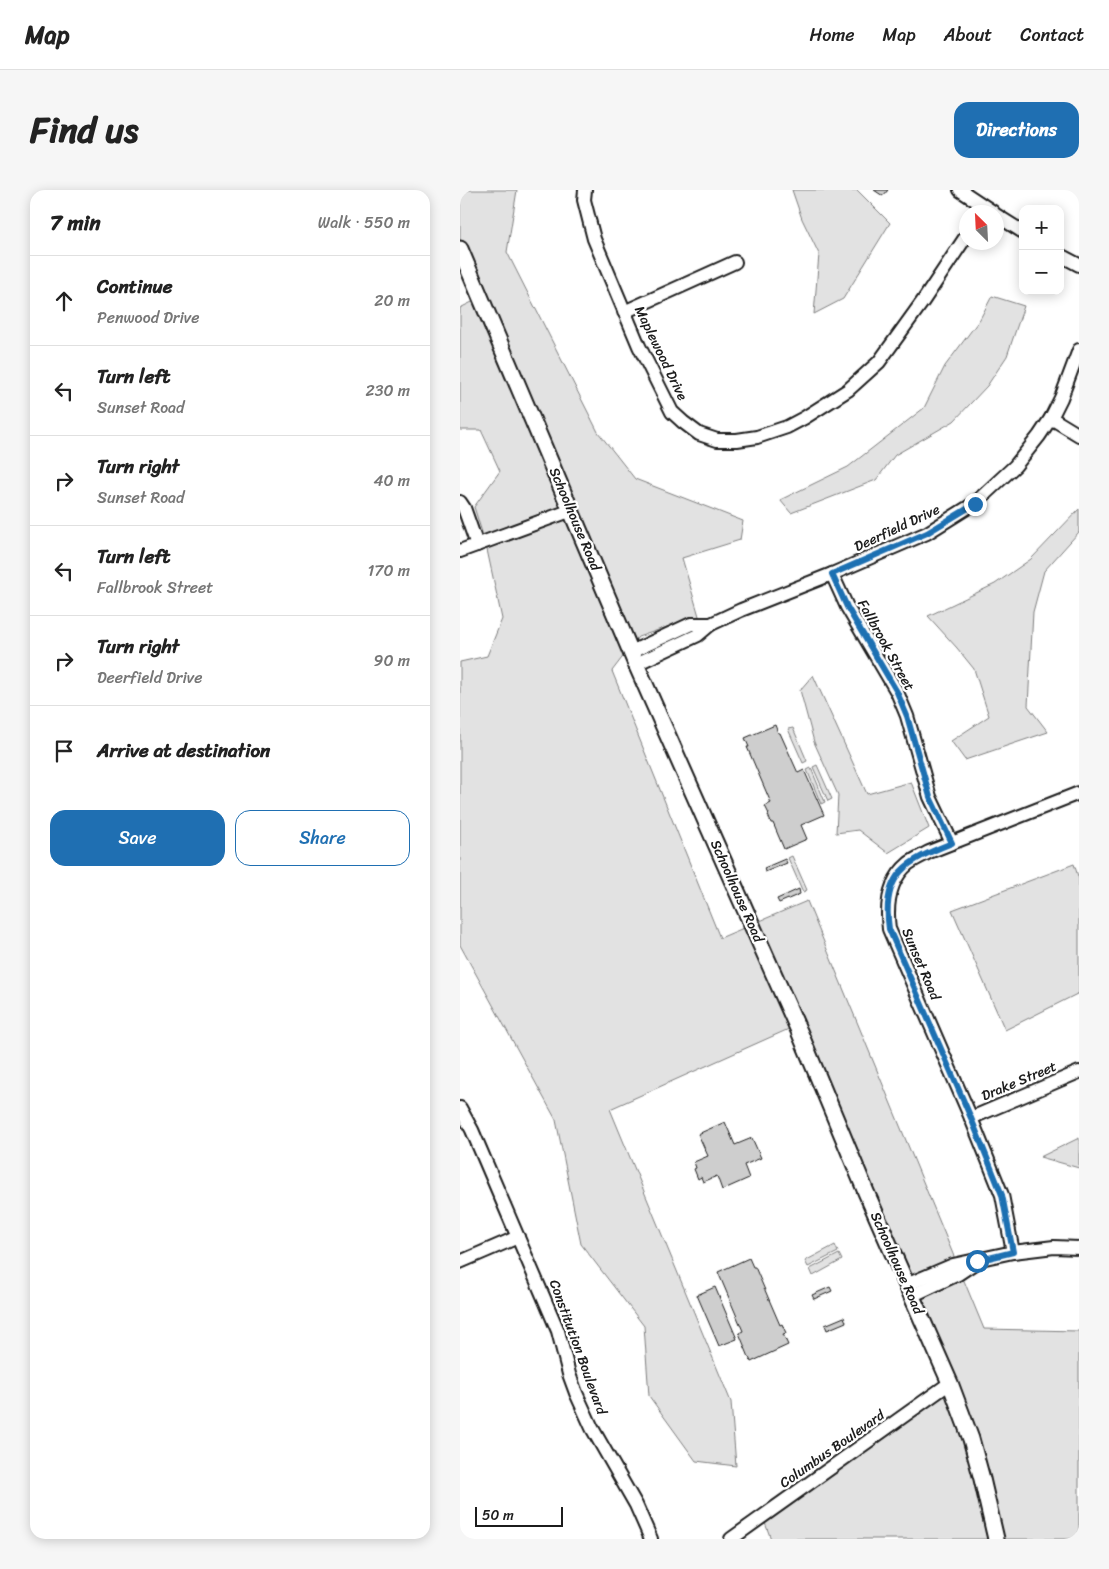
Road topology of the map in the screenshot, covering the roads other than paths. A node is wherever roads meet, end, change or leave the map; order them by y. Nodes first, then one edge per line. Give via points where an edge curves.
1 (585, 190) edge
2 (960, 190) edge
3 (979, 205) edge
4 (1004, 220) edge
5 (1019, 229) edge
6 (959, 246) edge
7 (460, 249) edge
8 (1064, 257) edge
9 (736, 262) dead end
10 (1079, 265) edge
11 (464, 268) edge
12 (624, 312) junction
13 (1079, 350) edge
14 (1051, 418) junction
15 (1079, 435) edge
16 (460, 502) edge
17 (572, 510) junction
18 (477, 545) junction
19 (460, 551) edge
20 (832, 574) junction
21 (633, 658) junction
22 (1079, 793) edge
23 (952, 843) junction
24 (1079, 1072) edge
25 (460, 1108) edge
26 (971, 1118) junction
27 (518, 1236) junction
28 (1079, 1248) edge
29 (1013, 1252) junction
30 (460, 1262) edge
31 (909, 1290) junction
32 (950, 1384) junction
33 (650, 1539) edge
34 (732, 1539) edge
35 (996, 1539) edge

1 - 12 street, Maplewood Drive via 584,200 594,239
2 - 3 street
4 - 5 street
6 - 12 street, Maplewood Drive via 879,362 848,390 804,418 758,437 717,440 699,434 672,412
7 - 11 street, Schoolhouse Road
8 - 10 street
9 - 12 street
11 - 17 street, Schoolhouse Road
13 - 14 street, Deerfield Drive
14 - 15 street
14 - 20 street, Deerfield Drive via 1015,466 975,504 927,533
16 - 18 street
17 - 18 street
17 - 21 street, Schoolhouse Road
18 - 19 street
20 - 21 street, Deerfield Drive via 711,624 691,624
20 - 23 street, Fallbrook Street via 847,607 897,692 930,797
21 - 31 street, Schoolhouse Road via 799,1031
22 - 23 street, Sunset Road
23 - 26 street, Sunset Road via 909,863 898,873 891,888 887,915 889,929
24 - 26 street, Drake Street
25 - 27 street, Constitution Boulevard
26 - 29 street, Sunset Road via 1002,1195
27 - 30 street
27 - 33 street, Constitution Boulevard via 558,1331 569,1374 584,1411 636,1505
28 - 29 street via 1054,1247
29 - 31 street via 953,1266
31 - 32 street, Schoolhouse Road
32 - 34 street, Columbus Boulevard
32 - 35 street, Schoolhouse Road via 971,1440

